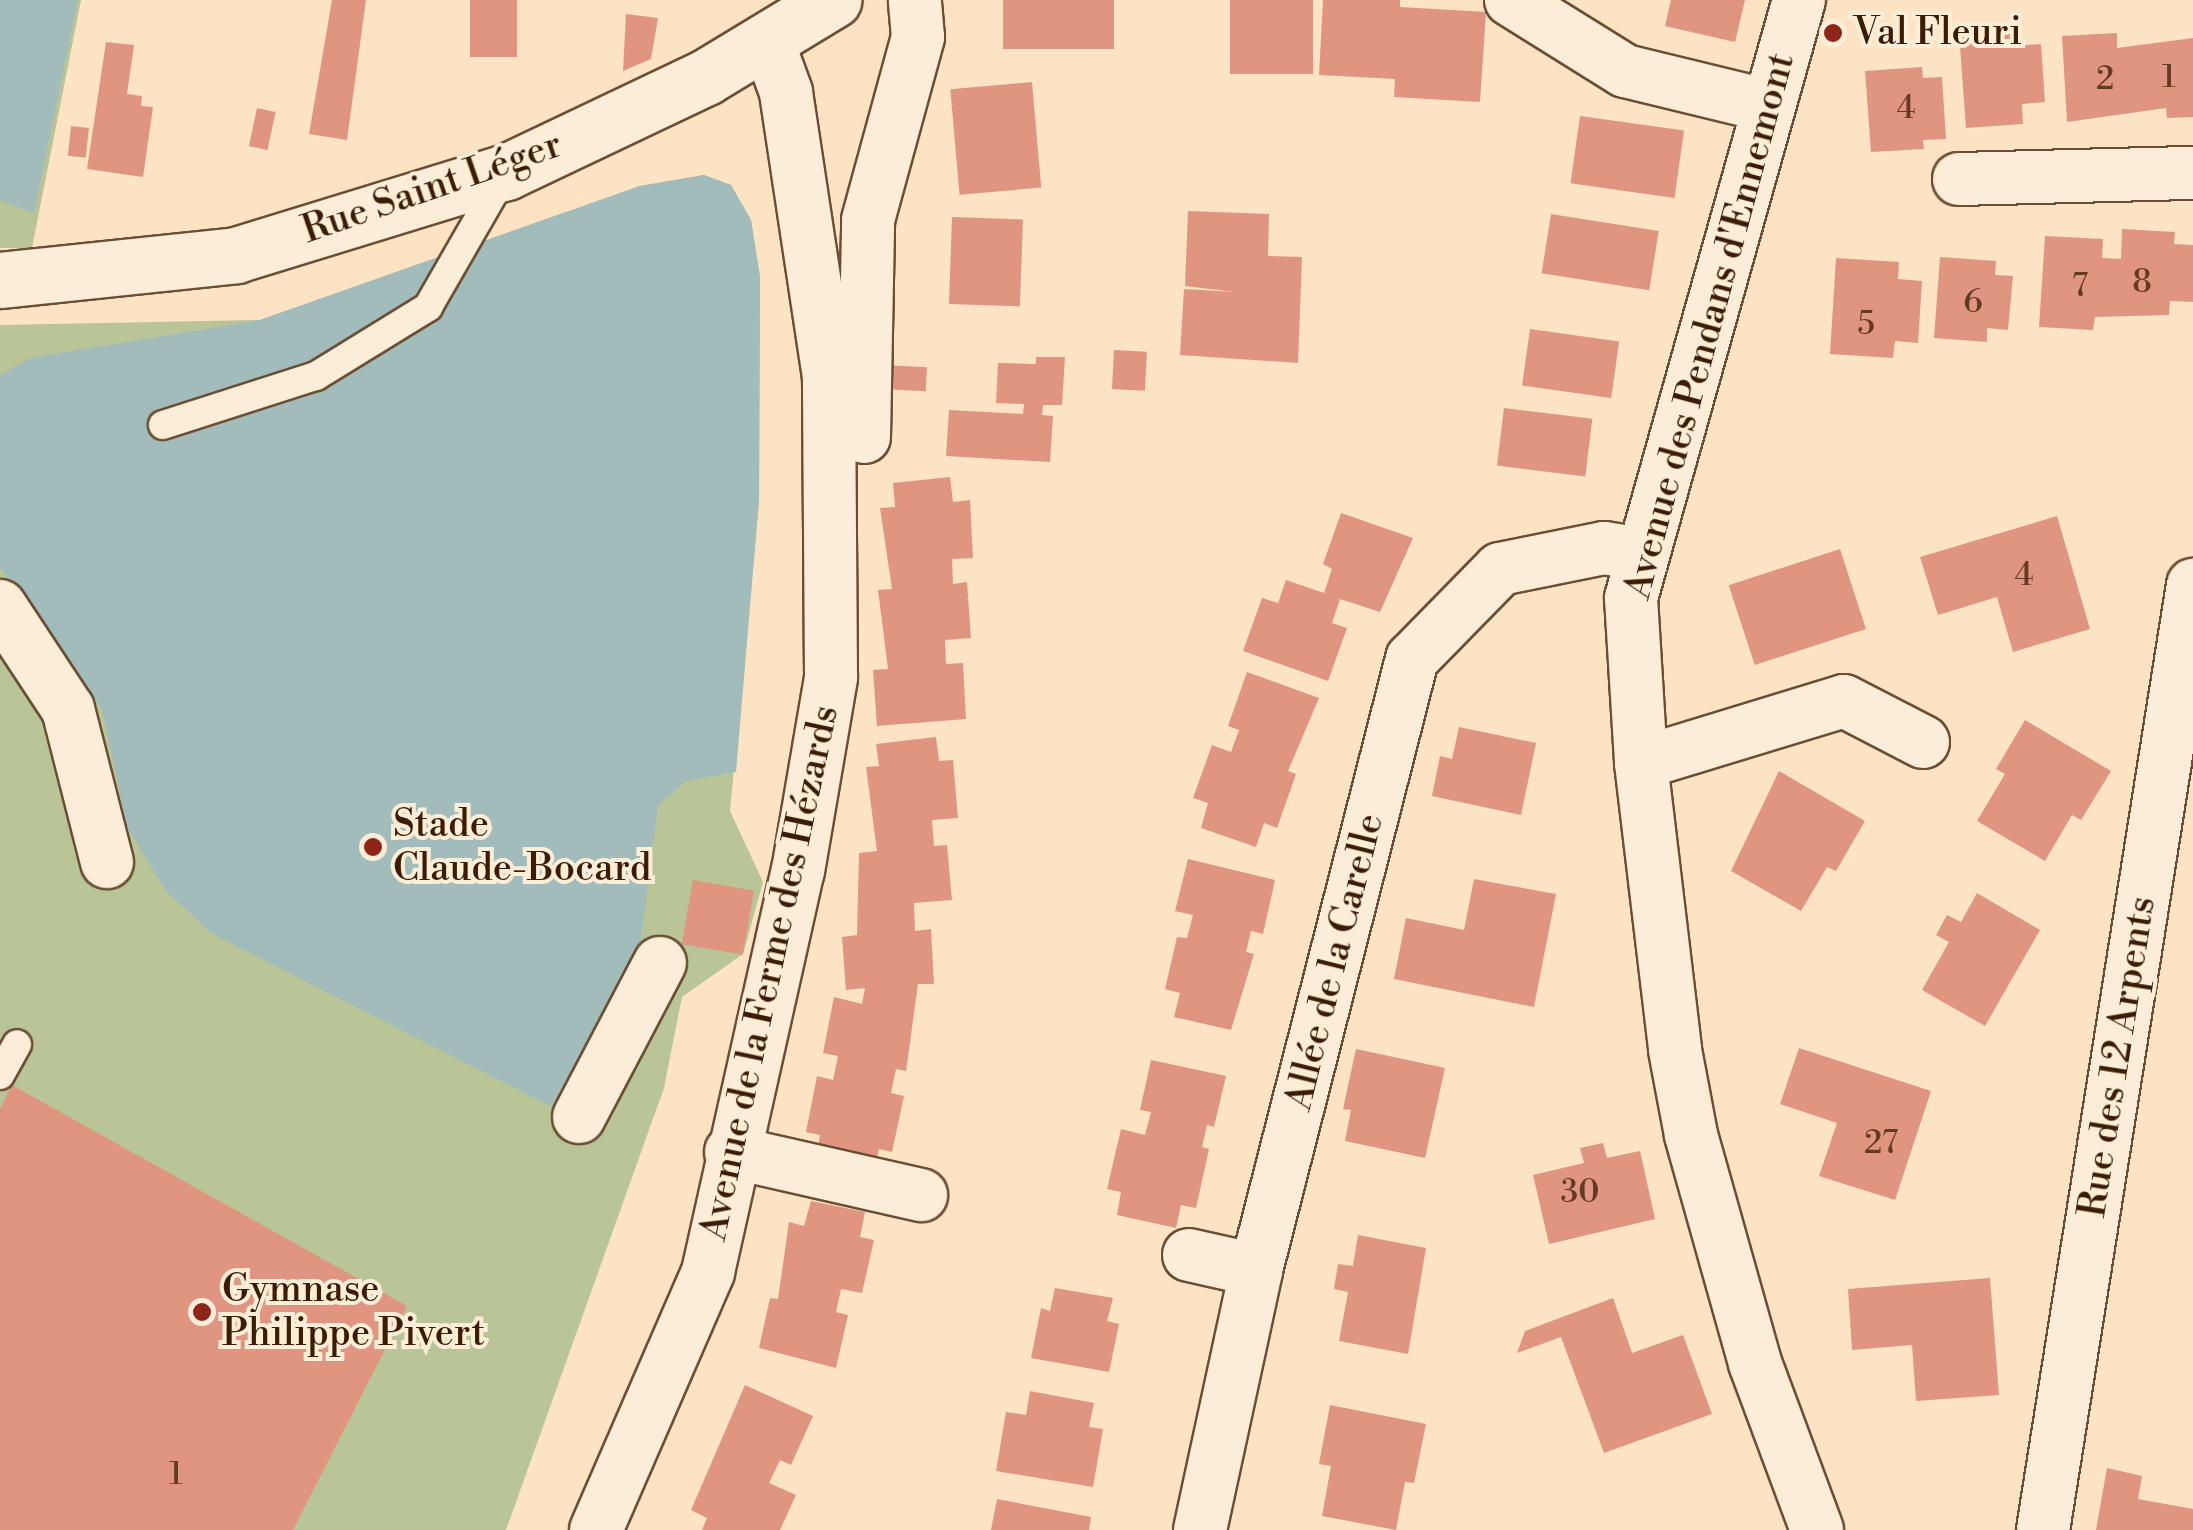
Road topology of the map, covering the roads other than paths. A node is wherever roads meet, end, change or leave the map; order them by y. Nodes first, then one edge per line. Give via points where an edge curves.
1 (833, 0) edge
2 (915, 0) edge
3 (1510, 0) edge
4 (1799, 0) edge
5 (767, 40) junction
6 (1766, 104) junction
7 (506, 172) junction
8 (2193, 172) edge
9 (1959, 180) dead end
10 (0, 280) edge
11 (162, 425) dead end
12 (864, 443) dead end
13 (1642, 554) junction
14 (2193, 585) edge
15 (0, 606) edge
16 (1923, 742) dead end
17 (1641, 763) junction
18 (107, 862) dead end
19 (660, 964) dead end
20 (17, 1044) dead end
21 (0, 1075) edge
22 (579, 1117) dead end
23 (730, 1152) junction
24 (921, 1195) dead end
25 (1188, 1255) dead end
26 (1256, 1270) junction
27 (596, 1530) edge
28 (1200, 1530) edge
29 (1817, 1530) edge
30 (2043, 1530) edge

1 - 5 street, Rue Saint Léger
2 - 12 street via 918,37 868,220
3 - 6 street via 1624,71
4 - 6 street, Avenue des Pendans d'Ennemont
5 - 7 street, Rue Saint Léger via 706,77
5 - 23 street, Avenue de la Ferme des Hézards via 786,92 828,377 832,677 798,871
6 - 13 street, Avenue des Pendans d'Ennemont
7 - 10 street, Rue Saint Léger via 236,255
7 - 11 lane via 428,308 316,376
8 - 9 street
13 - 17 street, Avenue des Pendans d'Ennemont via 1631,598
13 - 26 street, Allée de la Carelle via 1604,548 1500,568 1412,659
14 - 30 street, Rue des 12 Arpents
15 - 18 street via 68,708
16 - 17 street via 1844,702
17 - 29 street, Avenue des Pendans d'Ennemont via 1674,1050 1691,1135 1755,1363
19 - 22 street
20 - 21 lane
23 - 24 street
23 - 27 street, Avenue de la Ferme des Hézards via 708,1272
25 - 26 street
26 - 28 street, Allée de la Carelle

